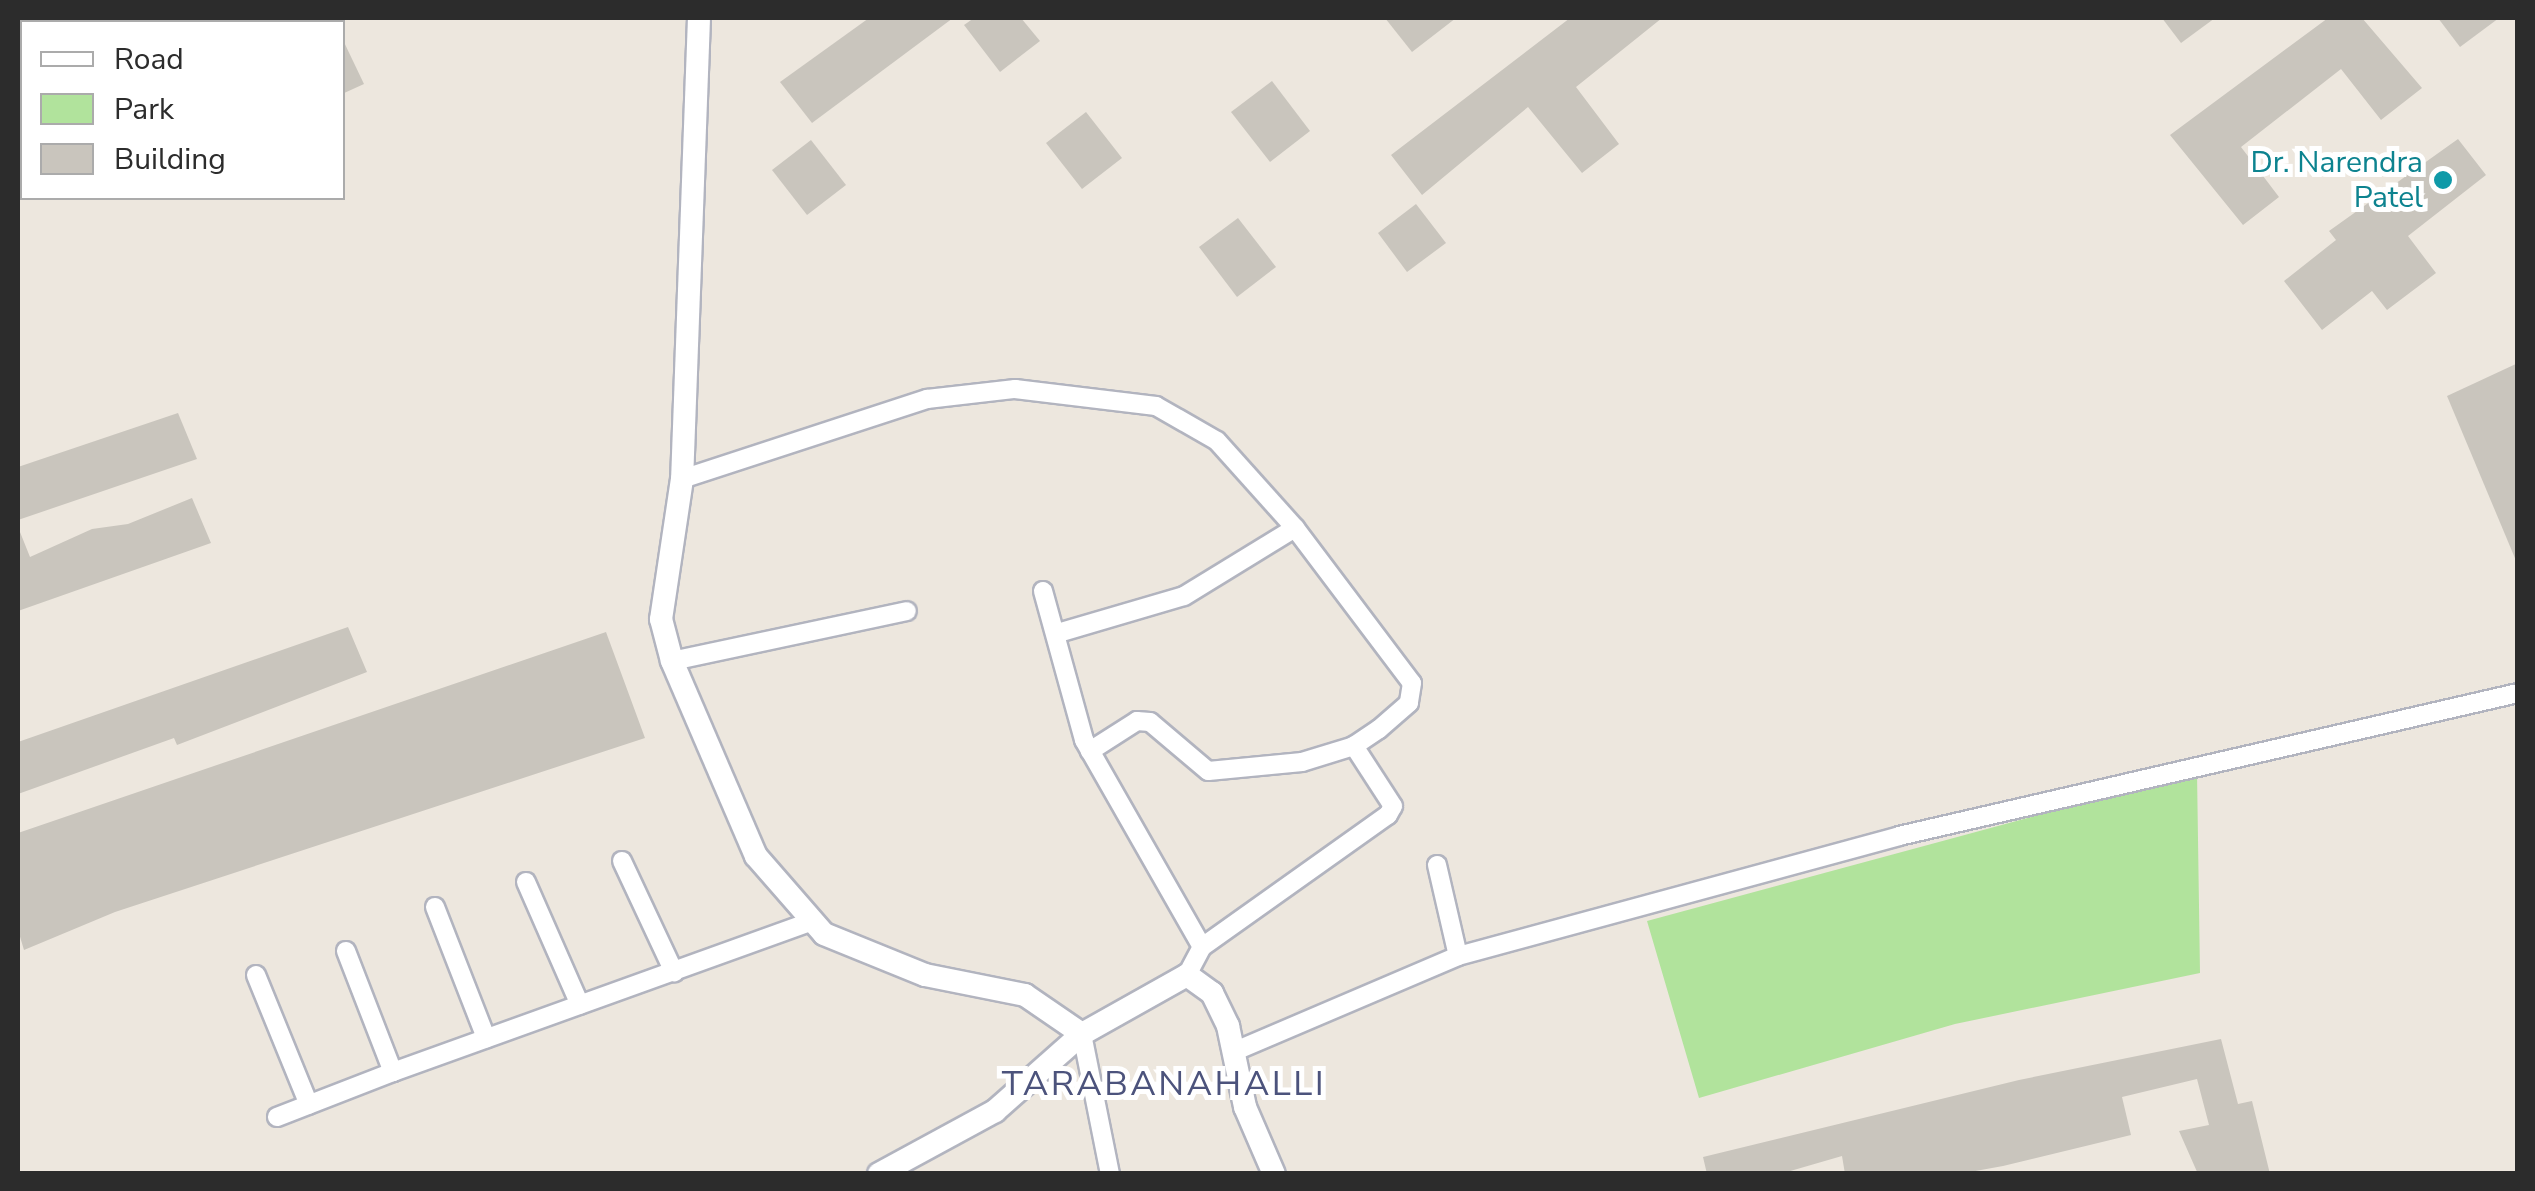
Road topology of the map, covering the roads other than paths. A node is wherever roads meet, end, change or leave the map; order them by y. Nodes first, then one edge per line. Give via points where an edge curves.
1 (698, 18) edge
2 (682, 479) junction
3 (1294, 528) junction
4 (1044, 591) dead end
5 (907, 610) dead end
6 (1058, 633) junction
7 (672, 661) junction
8 (2518, 693) edge
9 (1354, 746) junction
10 (1090, 751) junction
11 (622, 861) dead end
12 (1437, 865) dead end
13 (526, 882) dead end
14 (435, 907) dead end
15 (813, 922) junction
16 (1202, 947) junction
17 (346, 951) dead end
18 (1458, 956) junction
19 (674, 972) junction
20 (256, 975) dead end
21 (1187, 975) junction
22 (580, 1005) junction
23 (1082, 1034) junction
24 (486, 1038) junction
25 (1233, 1052) junction
26 (393, 1072) junction
27 (309, 1105) junction
28 (277, 1117) dead end
29 (879, 1174) edge
30 (1110, 1174) edge
31 (1274, 1174) edge

1 - 2 street
2 - 3 street via 927,399 1014,389 1096,395 1156,406 1216,441
2 - 7 street via 661,619
3 - 6 street via 1184,596
3 - 9 street via 1412,683 1409,703
4 - 6 street
5 - 7 street
6 - 10 street
7 - 15 street via 756,856
8 - 18 street via 1899,836
9 - 10 street via 1302,762 1208,771 1150,722 1137,721
9 - 16 street via 1394,806 1388,815
10 - 16 street
11 - 19 street
12 - 18 street
13 - 22 street
14 - 24 street
15 - 19 street
15 - 23 street via 824,934 925,975 1025,995
16 - 21 street
17 - 26 street
18 - 25 street
19 - 22 street
20 - 27 street
21 - 23 street
21 - 25 street via 1212,993
22 - 24 street
23 - 29 street via 996,1111
23 - 30 street
24 - 26 street
25 - 31 street via 1245,1106
26 - 27 street
27 - 28 street

